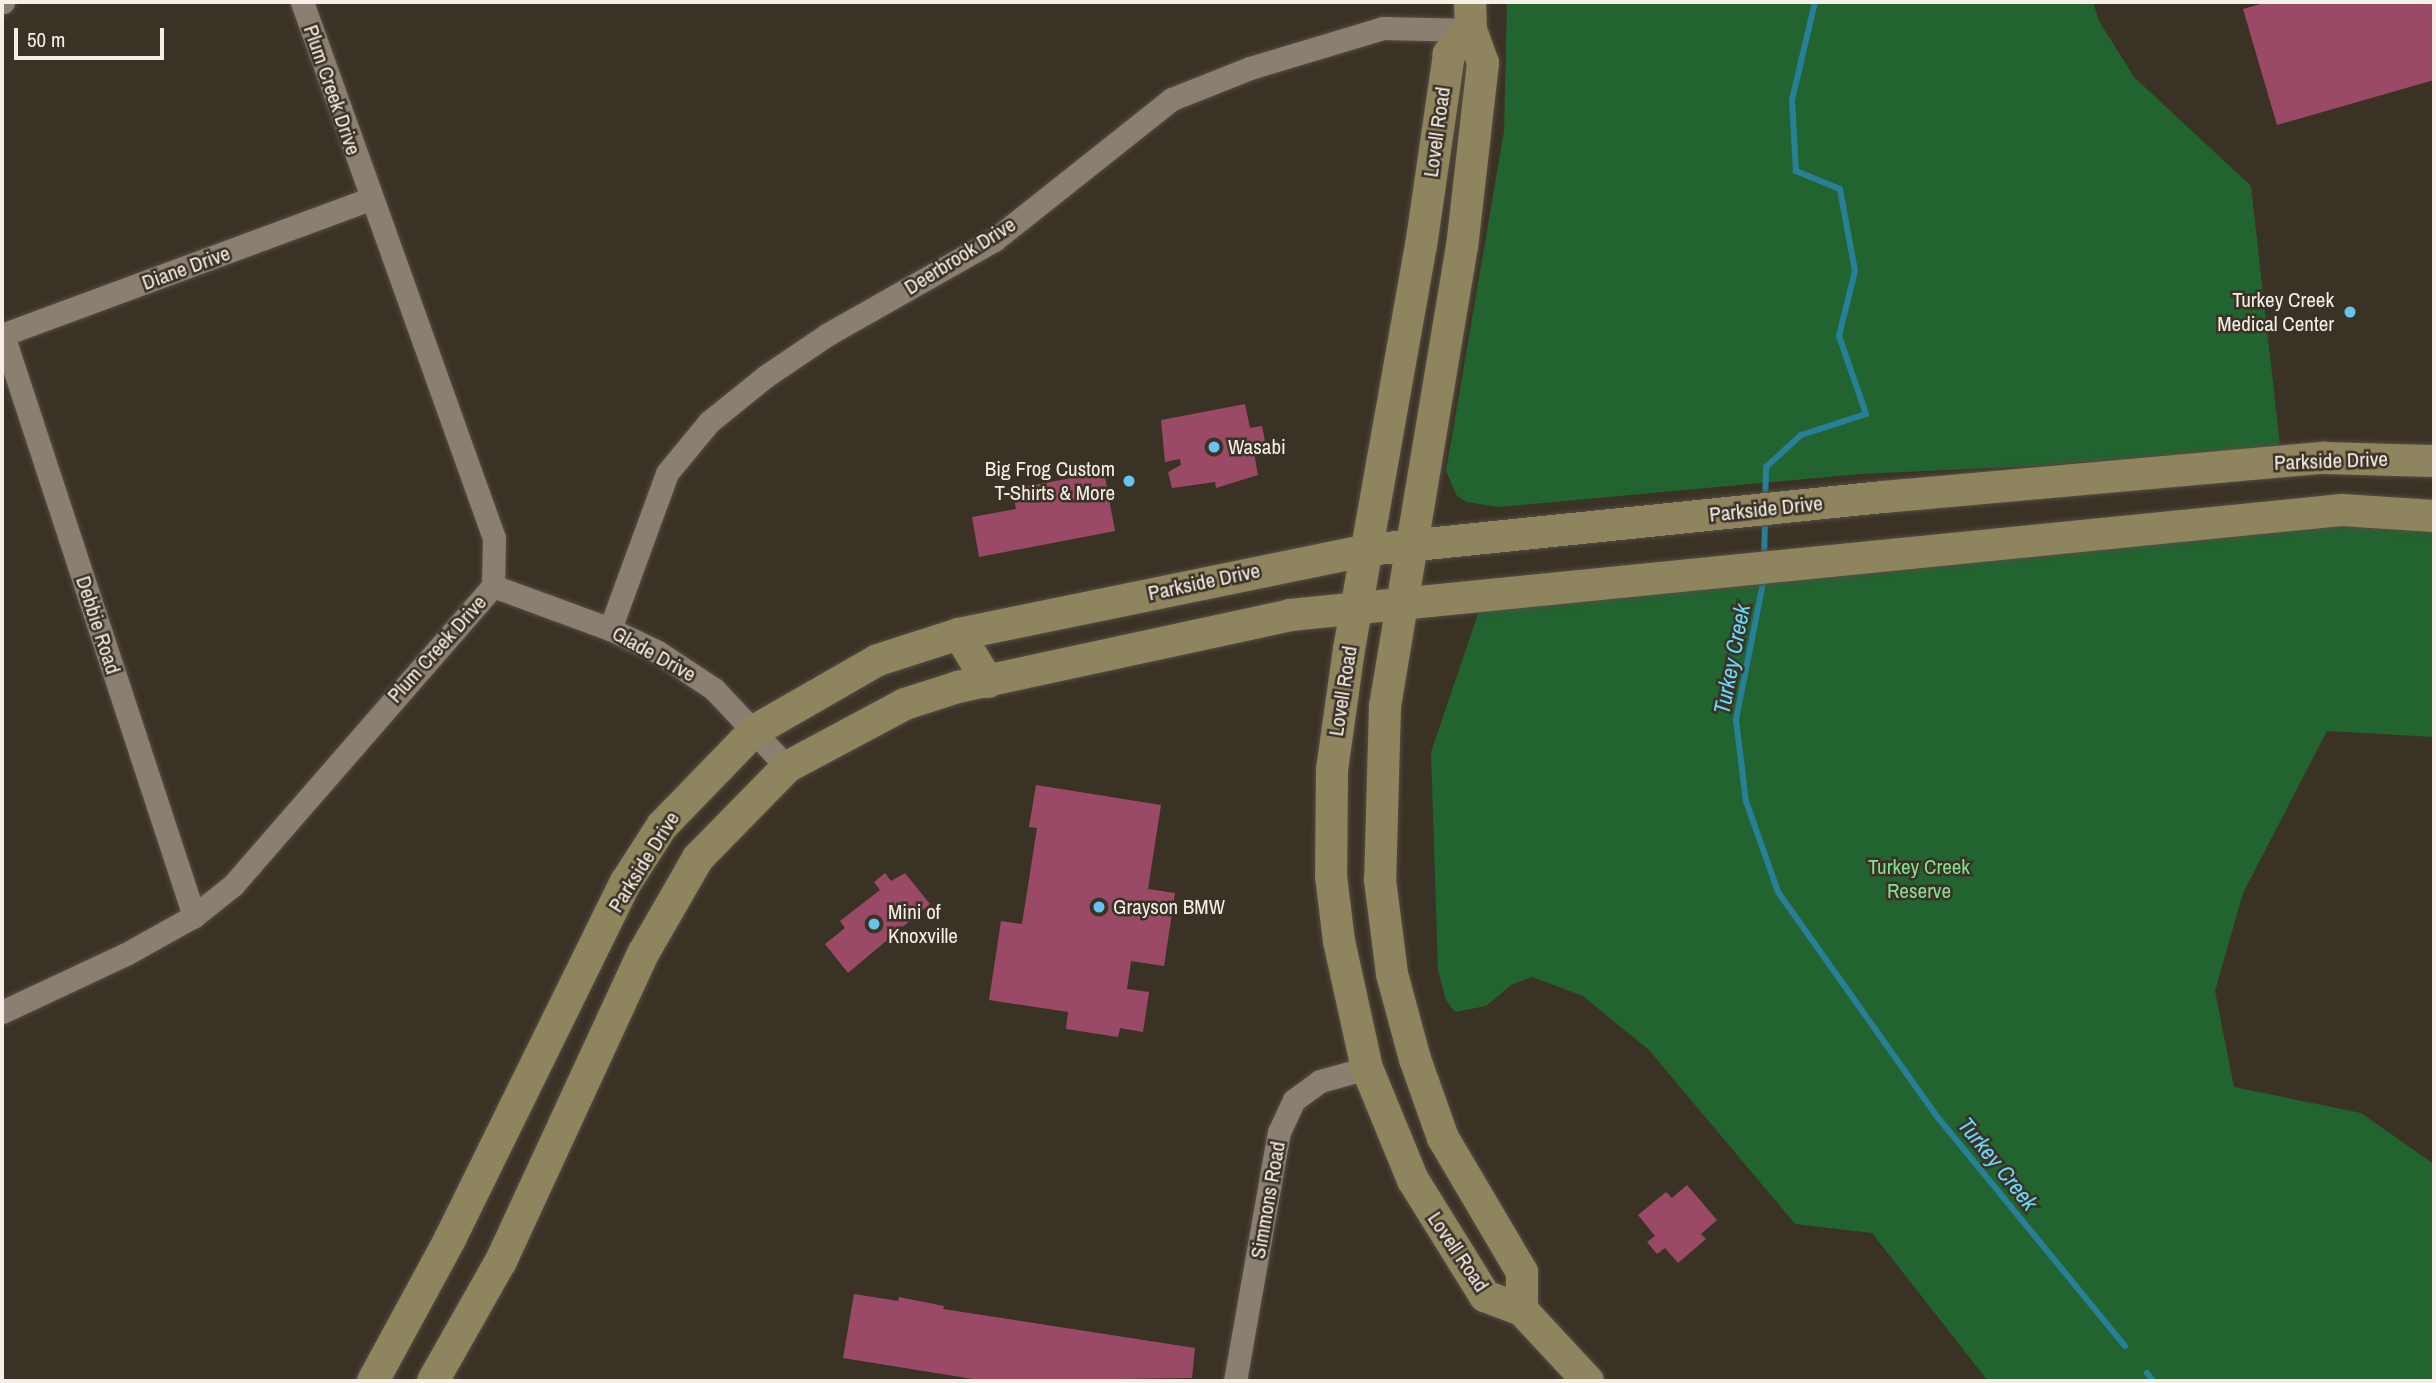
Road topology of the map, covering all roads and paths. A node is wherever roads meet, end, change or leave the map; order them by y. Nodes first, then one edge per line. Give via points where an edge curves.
1 (302, 2) edge
2 (1471, 16) edge
3 (369, 200) junction
4 (2, 335) edge
5 (2434, 461) edge
6 (2434, 516) edge
7 (1411, 546) junction
8 (1368, 551) junction
9 (493, 586) junction
10 (1401, 602) junction
11 (1358, 607) junction
12 (610, 629) junction
13 (959, 634) junction
14 (988, 681) junction
15 (754, 731) junction
16 (787, 766) junction
17 (194, 916) junction
18 (2, 1012) edge
19 (1415, 1059) junction
20 (1367, 1069) junction
21 (1522, 1310) junction
22 (373, 1381) edge
23 (433, 1381) edge
24 (1235, 1381) edge
25 (1588, 1381) edge

1 - 3 street, Plum Creek Drive
2 - 7 street, Lovell Road via 1483,63 1462,246
2 - 8 street, Lovell Road via 1449,54
2 - 12 street, Deerbrook Drive via 1383,28 1250,68 1172,99 994,240 828,334 766,376 709,422 667,473
3 - 4 street, Diane Drive
3 - 9 street, Plum Creek Drive via 494,538
4 - 17 street, Debbie Road
5 - 7 street, Parkside Drive via 2323,458
6 - 10 street, Parkside Drive via 2342,510
7 - 8 street, Parkside Drive
7 - 10 street, Lovell Road
8 - 11 street, Lovell Road
8 - 13 street, Parkside Drive
9 - 12 street, Glade Drive
9 - 17 street, Plum Creek Drive via 233,885
10 - 11 street, Parkside Drive
10 - 19 street, Lovell Road via 1383,736 1380,880 1392,974
11 - 14 street, Parkside Drive via 1267,620
11 - 20 street, Lovell Road via 1332,770 1331,876 1344,968
12 - 15 street, Glade Drive via 658,652 714,689
13 - 14 street
13 - 15 street, Parkside Drive via 878,660
14 - 16 street, Parkside Drive via 905,704
15 - 16 street, Glade Drive
15 - 22 street, Parkside Drive via 670,816 626,882 450,1239
16 - 23 street, Parkside Drive via 688,874 644,952 501,1261
17 - 18 street, Plum Creek Drive via 126,954
19 - 20 street
19 - 21 street, Lovell Road via 1443,1138 1521,1272
20 - 21 street, Lovell Road via 1413,1180 1463,1266 1485,1296
20 - 24 street, Simmons Road via 1320,1081 1294,1100 1279,1132
21 - 25 street, Lovell Road

